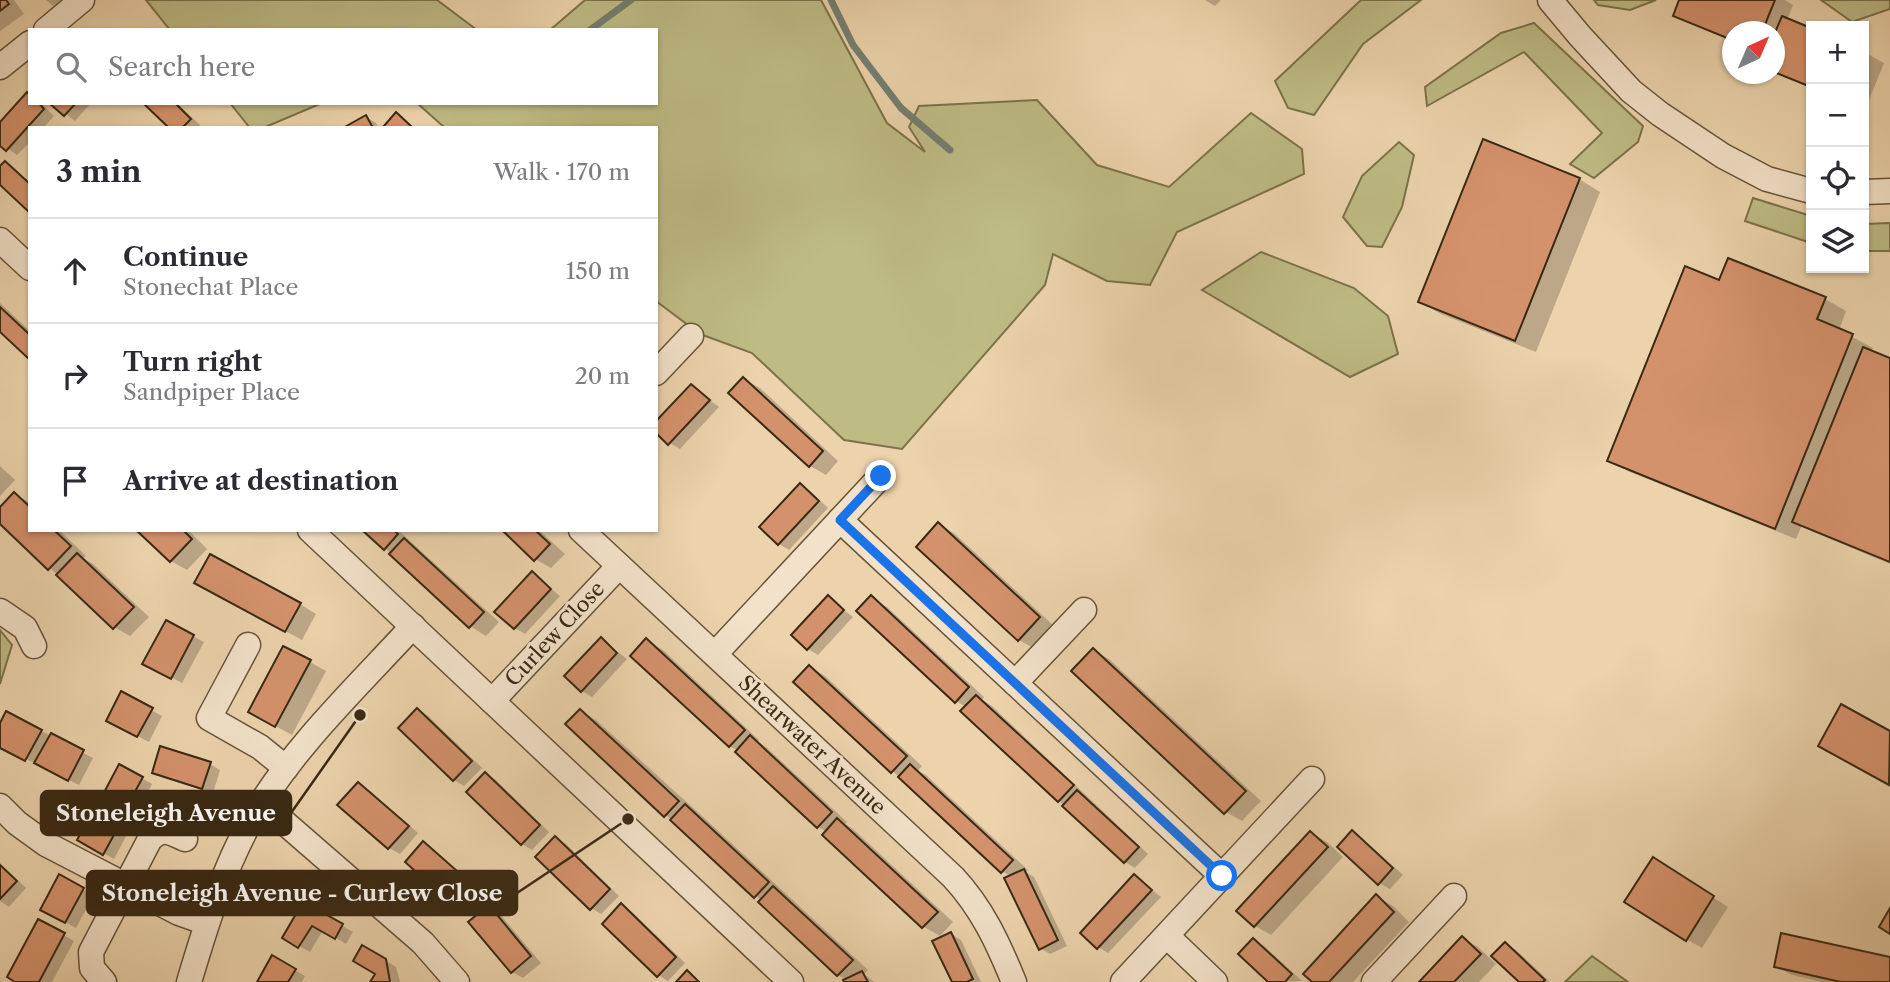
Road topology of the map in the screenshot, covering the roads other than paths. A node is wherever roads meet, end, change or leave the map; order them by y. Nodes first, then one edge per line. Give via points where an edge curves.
1 (82, 0) edge
2 (1550, 0) edge
3 (48, 28) edge
4 (28, 45) edge
5 (0, 67) edge
6 (1806, 190) edge
7 (1890, 191) edge
8 (1869, 192) edge
9 (0, 240) edge
10 (28, 266) edge
11 (691, 336) dead end
12 (658, 371) edge
13 (881, 476) dead end
14 (840, 520) junction
15 (312, 532) edge
16 (583, 532) edge
17 (619, 566) junction
18 (1084, 610) dead end
19 (0, 611) edge
20 (413, 626) junction
21 (248, 645) dead end
22 (34, 646) dead end
23 (715, 654) junction
24 (1015, 683) junction
25 (492, 701) junction
26 (286, 768) junction
27 (1312, 779) dead end
28 (262, 803) junction
29 (0, 806) edge
30 (185, 839) dead end
31 (1222, 876) junction
32 (126, 887) junction
33 (1454, 896) dead end
34 (206, 923) junction
35 (1167, 936) junction
36 (449, 978) edge
37 (104, 982) edge
38 (189, 982) edge
39 (791, 982) edge
40 (1014, 982) edge
41 (1123, 982) edge
42 (1215, 982) edge
43 (1374, 982) edge

1 - 3 street
2 - 6 street via 1631,91 1660,114 1766,179
4 - 5 street
7 - 8 street
9 - 10 street
11 - 12 street
13 - 14 street
14 - 23 street
14 - 24 street
15 - 20 street
16 - 17 street, Shearwater Avenue
17 - 23 street, Shearwater Avenue
17 - 25 street, Curlew Close
18 - 24 street
19 - 22 street via 24,628
20 - 25 street
20 - 26 street
21 - 26 street via 209,718
23 - 40 street, Shearwater Avenue via 953,877 987,922
24 - 31 street
25 - 39 street
26 - 28 street
27 - 31 street
28 - 34 street via 229,863
28 - 36 street via 423,943
29 - 32 street via 32,836
30 - 32 street via 159,831 150,839
31 - 35 street
32 - 34 street
32 - 37 street via 91,952 92,968
33 - 43 street
34 - 38 street
35 - 41 street
35 - 42 street

